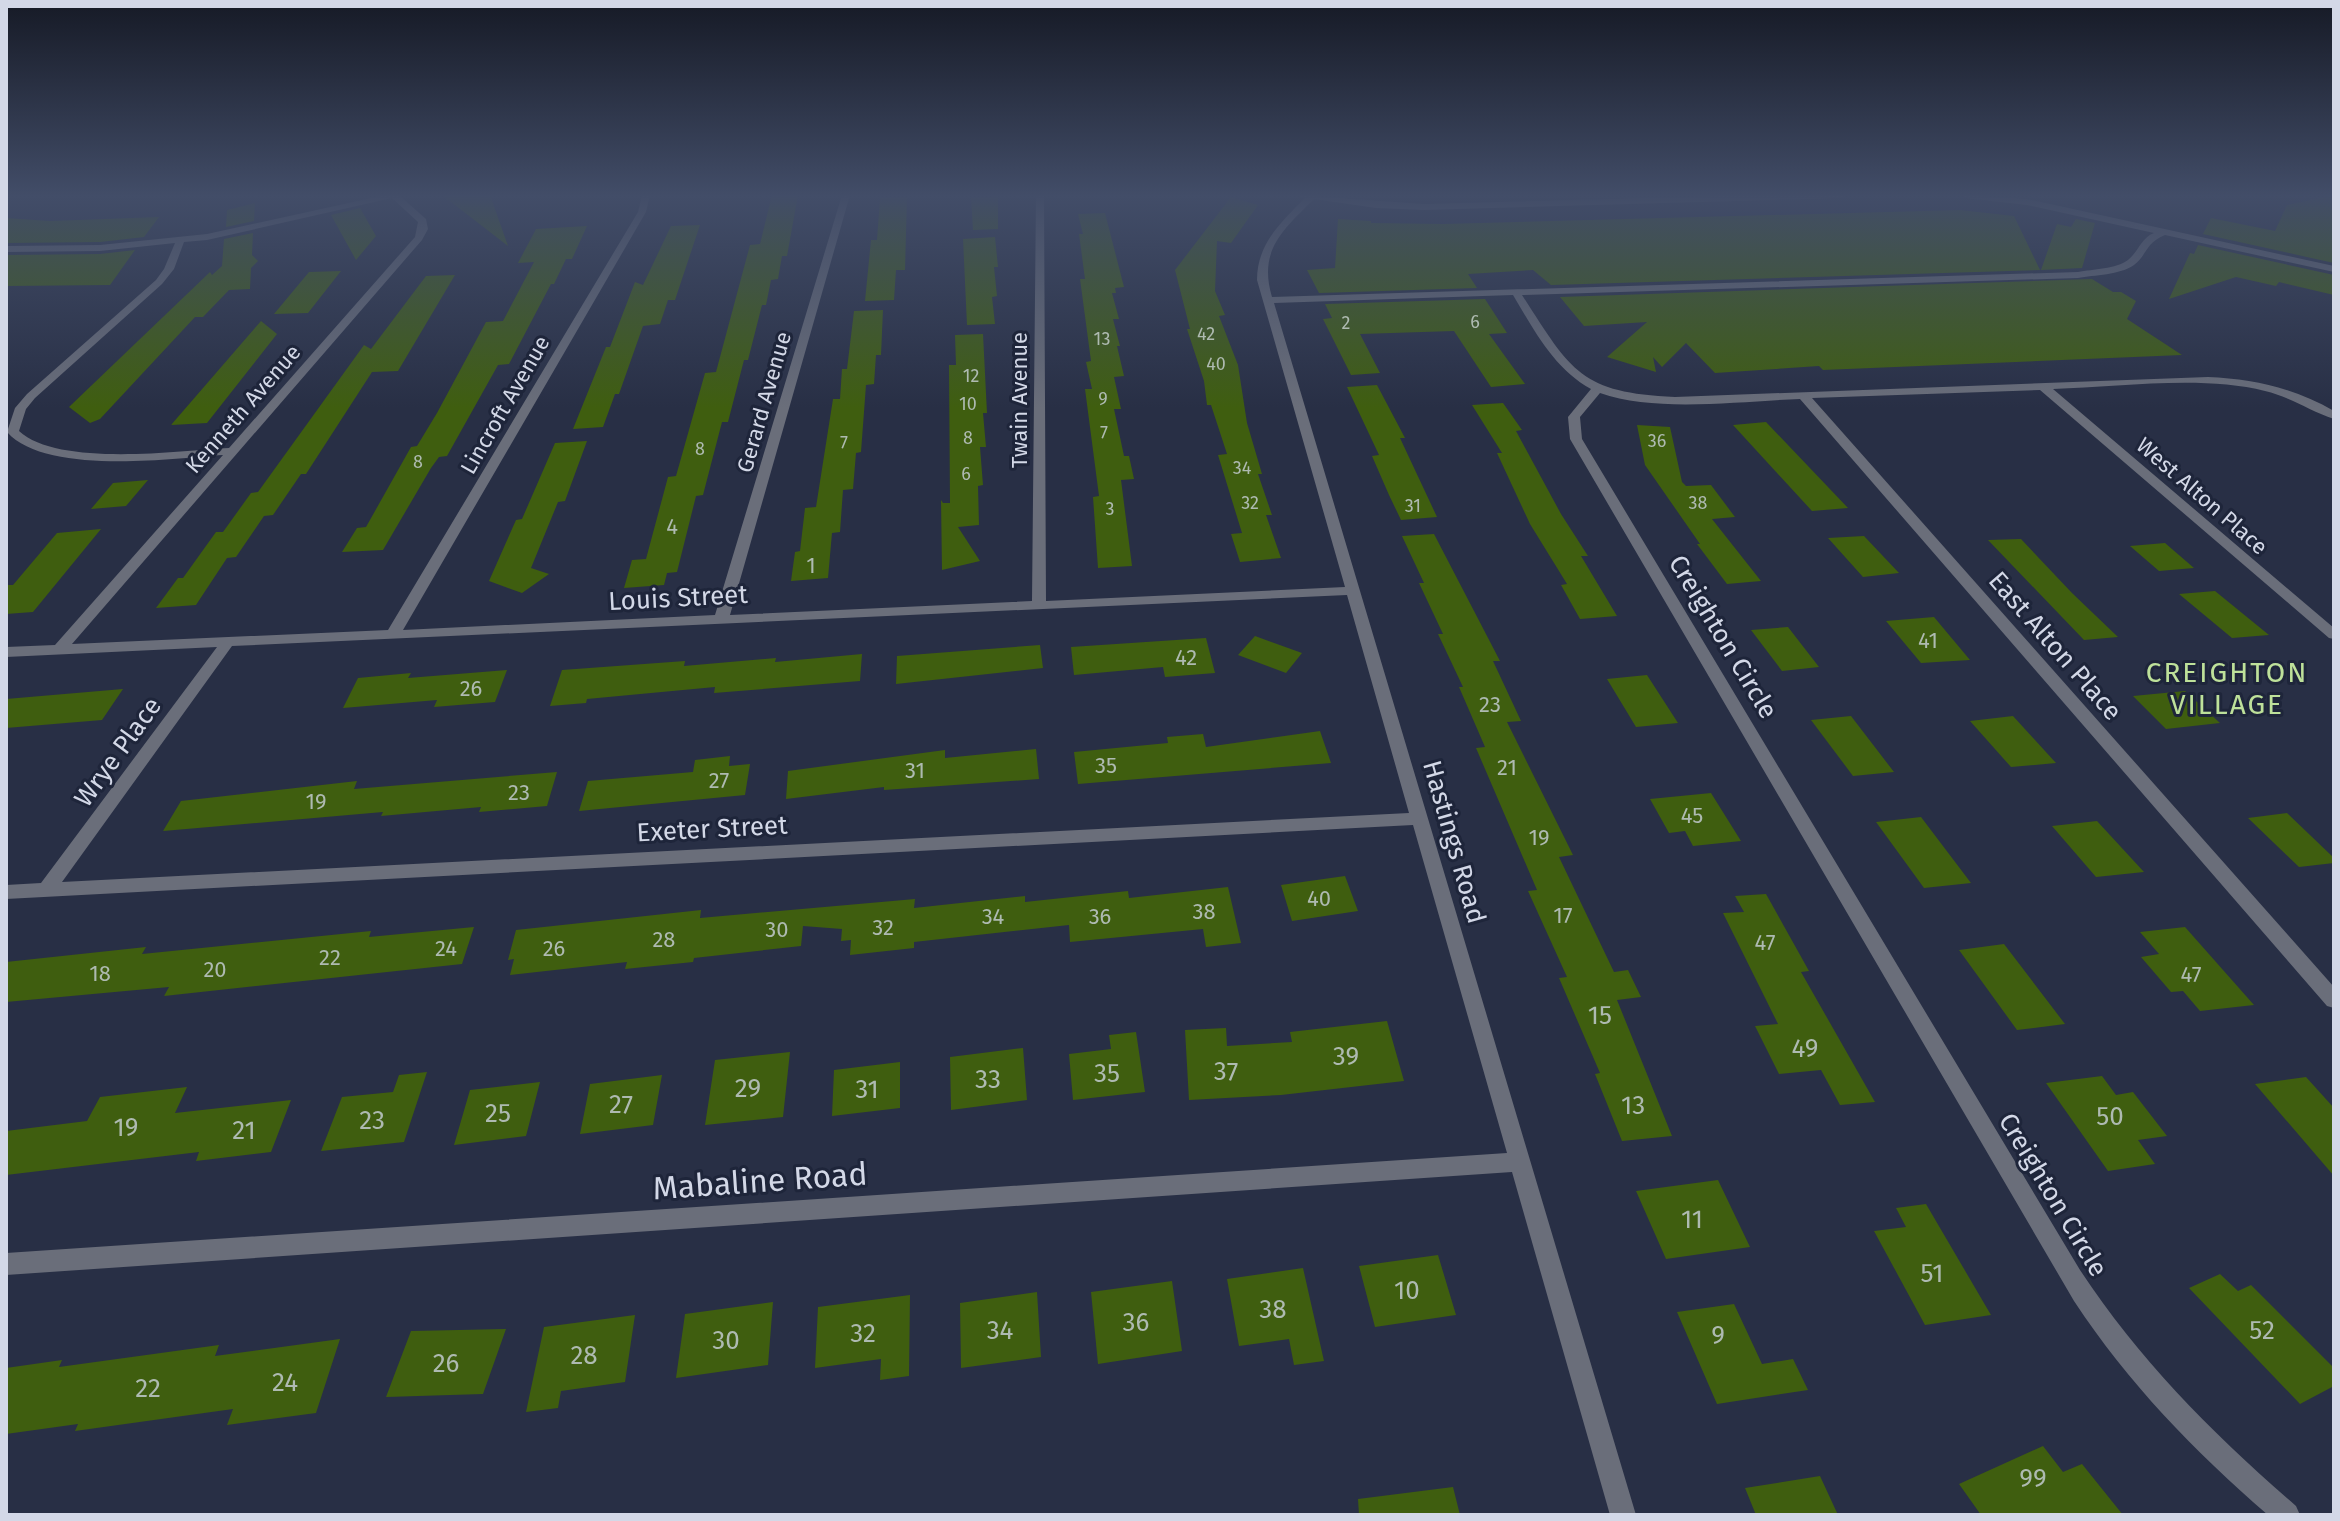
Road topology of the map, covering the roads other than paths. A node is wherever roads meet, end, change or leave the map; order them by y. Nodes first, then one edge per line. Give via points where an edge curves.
1 (169, 266) edge
2 (395, 266) edge
3 (610, 266) edge
4 (825, 266) edge
5 (1040, 266) edge
6 (1262, 266) edge
7 (2125, 266) edge
8 (1516, 293) junction
9 (1269, 300) junction
10 (2044, 387) junction
11 (1597, 389) junction
12 (1803, 395) junction
13 (2334, 416) edge
14 (233, 451) junction
15 (1352, 591) junction
16 (1039, 605) junction
17 (721, 620) junction
18 (393, 634) junction
19 (2334, 635) edge
20 (227, 643) junction
21 (59, 650) junction
22 (6, 652) edge
23 (1421, 818) junction
24 (47, 889) junction
25 (6, 892) edge
26 (2334, 1000) edge
27 (1519, 1162) junction
28 (6, 1264) edge
29 (1623, 1515) edge
30 (2287, 1515) edge

1 - 14 street via 165,276 31,396 13,432 21,444 54,455
2 - 14 street, Kenneth Avenue
3 - 18 street, Lincroft Avenue
4 - 17 street, Gerard Avenue
5 - 16 street, Twain Avenue
6 - 9 street, Hastings Road
7 - 8 street via 2087,274
8 - 9 street
8 - 11 street via 1565,369
9 - 15 street, Hastings Road
10 - 12 street
10 - 13 street via 2225,380 2284,393
10 - 19 street, West Alton Place
11 - 12 street via 1658,400
11 - 30 street, Creighton Circle via 1574,417 1576,439 2052,1246 2137,1369 2219,1455
12 - 26 street, East Alton Place
14 - 21 street, Kenneth Avenue
15 - 16 street, Louis Street
15 - 23 street, Hastings Road
16 - 17 street, Louis Street
17 - 18 street, Louis Street
18 - 20 street, Louis Street
20 - 21 street, Louis Street
20 - 24 street, Wrye Place
21 - 22 street, Louis Street
23 - 24 street, Exeter Street
23 - 27 street, Hastings Road
24 - 25 street, Exeter Street
27 - 28 street, Mabaline Road
27 - 29 street, Hastings Road

